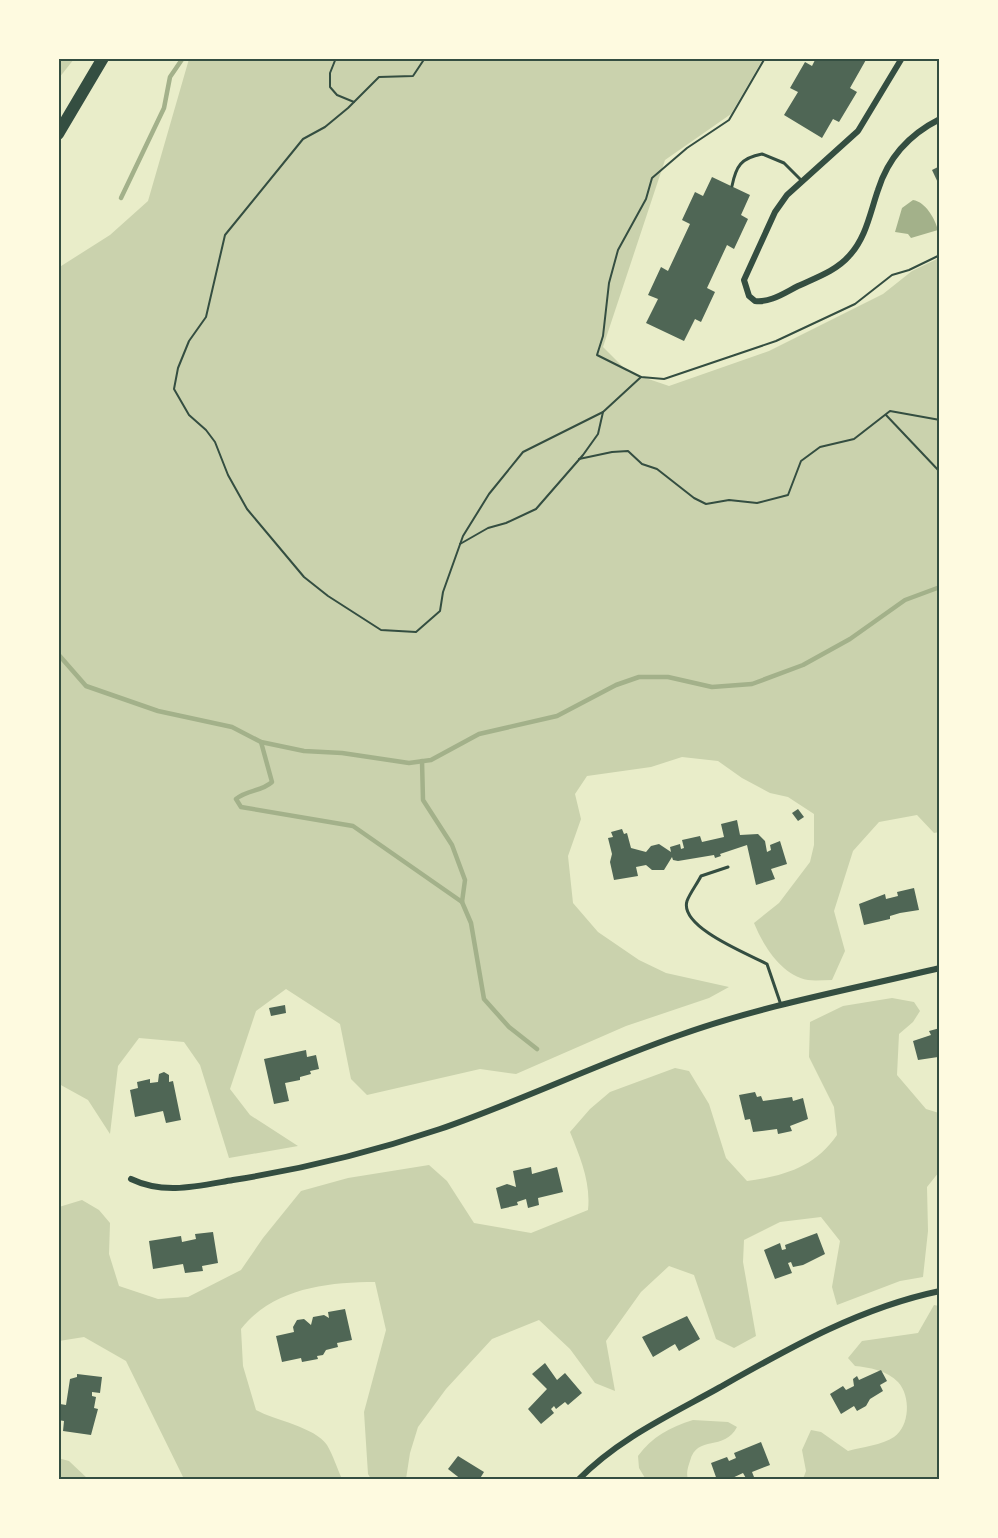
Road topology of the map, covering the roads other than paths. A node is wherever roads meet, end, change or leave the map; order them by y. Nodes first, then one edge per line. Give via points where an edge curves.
1 (103, 58) edge
2 (902, 58) edge
3 (939, 119) edge
4 (58, 134) edge
5 (801, 180) junction
6 (732, 186) dead end
7 (728, 867) dead end
8 (939, 968) edge
9 (781, 1007) junction
10 (131, 1179) dead end
11 (939, 1291) edge
12 (578, 1479) edge

1 - 4 highway
2 - 5 street via 858,131
3 - 5 street via 895,154 878,188 868,224 838,267 770,300 755,301 744,280 775,212
5 - 6 lane via 784,163 762,154 736,166
7 - 9 lane via 701,876 687,903 689,916 698,927 767,964
8 - 9 street
9 - 10 street via 681,1034 442,1129 351,1156 273,1174 178,1189 146,1186
11 - 12 street via 850,1319 783,1353 615,1446

